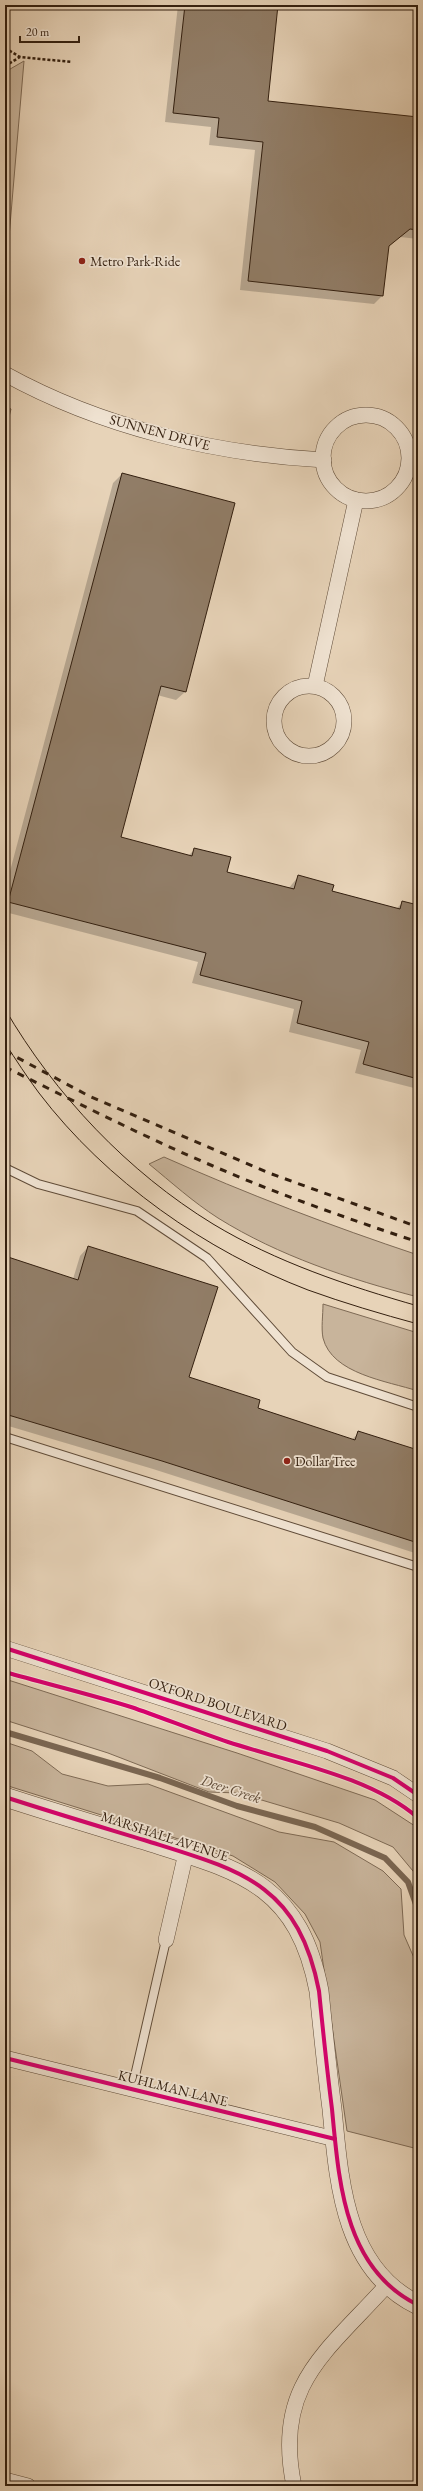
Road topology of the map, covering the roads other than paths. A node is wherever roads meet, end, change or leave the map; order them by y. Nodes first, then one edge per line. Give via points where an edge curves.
1 (5, 374) edge
2 (414, 452) edge
3 (324, 460) junction
4 (356, 500) junction
5 (315, 686) junction
6 (5, 1168) edge
7 (418, 1407) edge
8 (5, 1437) edge
9 (418, 1567) edge
10 (5, 1648) edge
11 (418, 1795) edge
12 (5, 1797) edge
13 (186, 1853) junction
14 (166, 1940) joint
15 (5, 2058) edge
16 (132, 2089) junction
17 (335, 2139) junction
18 (387, 2285) junction
19 (418, 2305) edge
20 (5, 2480) edge
21 (28, 2486) edge
22 (294, 2486) edge

1 - 3 street, SUNNEN DRIVE via 44,396 152,433 269,456
2 - 3 street via 394,425 377,416 367,415 357,416 339,425 327,440
2 - 4 street via 407,474 395,490 377,499
3 - 4 street via 331,482 342,493
4 - 5 street
5 - 5 street via 303,686 292,690 276,707 275,730 280,741 299,755 322,754 332,748 344,729 344,718 335,697
6 - 7 lane via 38,1184 137,1211 207,1258 292,1352 327,1377
8 - 9 lane
10 - 11 street, OXFORD BOULEVARD via 327,1751 393,1778
12 - 13 street, MARSHALL AVENUE
13 - 14 street
13 - 17 street, MARSHALL AVENUE via 239,1872 258,1884 285,1909 302,1936 314,1967 319,1991
14 - 16 lane
15 - 16 street, KUHLMAN LANE
16 - 17 street, KUHLMAN LANE
17 - 18 street, MARSHALL AVENUE via 343,2195 355,2238 367,2260
18 - 19 street, MARSHALL AVENUE
18 - 22 street via 328,2349 302,2384 289,2425 288,2447
20 - 21 street

